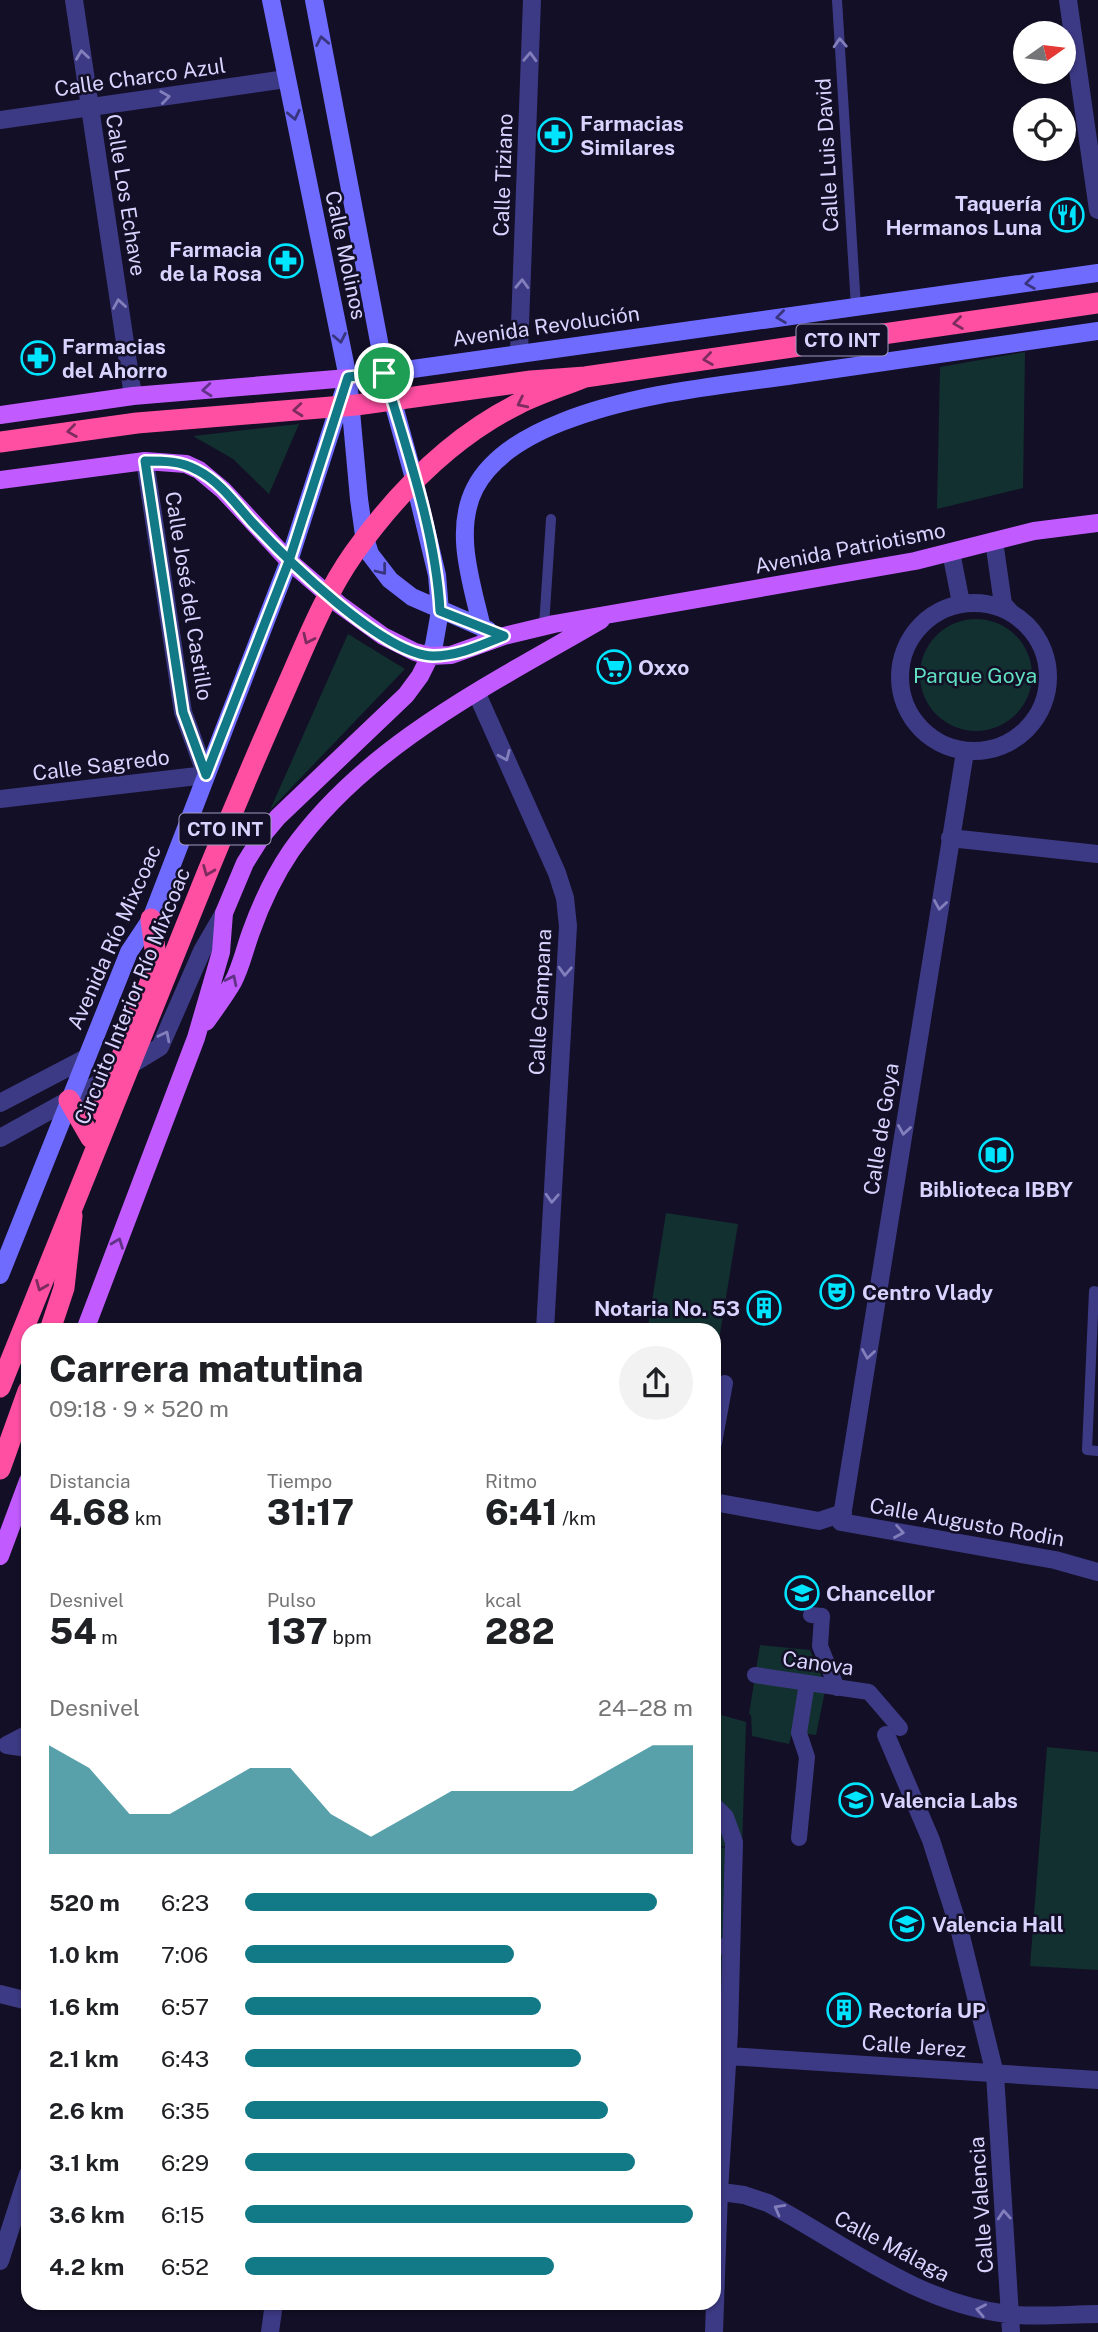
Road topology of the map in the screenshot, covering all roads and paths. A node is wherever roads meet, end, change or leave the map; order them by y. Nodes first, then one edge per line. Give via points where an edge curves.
1 (74, 0) edge
2 (271, 0) edge
3 (314, 0) edge
4 (532, 0) edge
5 (838, 0) edge
6 (1068, 0) edge
7 (286, 79) junction
8 (90, 108) junction
9 (0, 120) edge
10 (1098, 210) edge
11 (1098, 273) edge
12 (1098, 303) edge
13 (856, 307) junction
14 (1098, 331) edge
15 (519, 352) junction
16 (384, 373) junction
17 (348, 377) junction
18 (585, 377) junction
19 (133, 396) junction
20 (0, 415) edge
21 (0, 442) edge
22 (145, 461) junction
23 (0, 480) edge
24 (551, 519) dead end
25 (1098, 523) edge
26 (994, 541) junction
27 (951, 552) junction
28 (289, 561) junction
29 (961, 603) junction
30 (440, 611) junction
31 (1011, 613) junction
32 (610, 615) junction
33 (544, 626) junction
34 (482, 628) junction
35 (504, 636) junction
36 (430, 656) junction
37 (477, 694) junction
38 (965, 752) junction
39 (206, 775) junction
40 (0, 799) edge
41 (950, 838) junction
42 (1098, 855) edge
43 (224, 913) junction
44 (151, 919) junction
45 (196, 1038) junction
46 (86, 1058) junction
47 (114, 1075) junction
48 (69, 1100) junction
49 (0, 1103) edge
50 (0, 1138) edge
51 (91, 1139) junction
52 (0, 1275) edge
53 (1098, 1292) edge
54 (26, 1323) edge
55 (52, 1323) edge
56 (88, 1323) edge
57 (545, 1323) edge
58 (21, 1335) edge
59 (725, 1383) dead end
60 (0, 1387) edge
61 (721, 1405) edge
62 (21, 1410) edge
63 (1098, 1451) edge
64 (0, 1469) edge
65 (21, 1500) edge
66 (721, 1503) edge
67 (842, 1513) junction
68 (0, 1556) edge
69 (1098, 1572) edge
70 (811, 1615) dead end
71 (755, 1675) dead end
72 (807, 1683) junction
73 (837, 1688) junction
74 (893, 1731) joint
75 (21, 1737) edge
76 (4, 1744) edge
77 (721, 1812) edge
78 (799, 1838) dead end
79 (0, 1994) edge
80 (21, 1999) edge
81 (727, 2056) junction
82 (995, 2074) junction
83 (1098, 2080) edge
84 (721, 2130) edge
85 (721, 2192) edge
86 (21, 2196) edge
87 (0, 2261) edge
88 (273, 2310) edge
89 (714, 2310) edge
90 (1098, 2314) edge
91 (1011, 2324) edge
92 (270, 2332) edge
93 (714, 2332) edge

8 -> 1 street, Calle Los Echave
2 - 7 main road, Calle Molinos
16 -> 3 main road, Calle Molinos
15 -> 4 street, Calle Tiziano
13 -> 5 lane, Calle Luis David
6 - 10 street
8 -> 7 street, Calle Charco Azul
7 -> 17 main road, Calle Molinos
8 - 9 street, Calle Charco Azul
19 -> 8 street, Calle Los Echave
11 -> 13 main road, Avenida Revolución / CTO INT
12 -> 18 highway, CTO INT, bridge
13 -> 15 main road, Avenida Revolución / CTO INT
14 - 34 main road, CTO INT via 678,391 583,414 548,428 499,459 480,479 471,498 466,548
15 - 16 main road, Avenida Revolución / CTO INT
16 - 17 main road, Avenida Revolución / CTO INT
16 - 30 main road, Calle Molinos via 430,544
17 -> 19 main road, Avenida Revolución
17 - 28 main road, Avenida Río Mixcoac / CTO INT
17 -> 30 main road, Calle Molinos via 359,499 370,554 400,588
18 -> 21 highway, bridge via 356,405 137,423
18 -> 54 highway, Circuito Interior Río Mixcoac / CTO INT, bridge via 517,405 452,447 422,474 353,554 297,663 229,820
19 - 20 main road, Avenida Revolución
22 - 23 main road
22 - 28 main road via 175,462 199,471 223,490
22 - 39 street, Calle José del Castillo via 183,712
24 - 33 lane
25 - 26 main road, Avenida Patriotismo / CTO INT
26 - 27 main road, Avenida Patriotismo / CTO INT
26 - 31 street via 1003,604
27 - 29 street
27 - 32 main road, Avenida Patriotismo / CTO INT
28 - 36 main road via 362,622 400,646
28 - 39 main road, Avenida Río Mixcoac / CTO INT
29 - 31 street via 997,606
29 - 38 street via 936,613 913,634 899,675 904,705 920,730 945,747
30 - 34 main road, Calle Molinos
30 - 36 main road, Calle Molinos
31 - 38 street via 1031,630 1044,653 1048,678 1043,704 1030,726 1010,743
32 - 33 main road, Avenida Patriotismo / CTO INT
32 - 37 main road, Avenida Patriotismo / CTO INT
33 - 35 main road, Avenida Patriotismo / CTO INT
34 - 35 main road, Calle Molinos
35 - 36 main road, Avenida Patriotismo / CTO INT via 451,655
36 - 43 main road, CTO INT via 406,695 270,826 245,863
45 -> 37 main road, CTO INT via 233,981 273,880 310,827 355,780
37 -> 57 street, Calle Campana via 565,898 568,926
38 - 41 street, Calle de Goya
39 - 40 street, Calle Sagredo
39 - 44 main road, Avenida Río Mixcoac / CTO INT
41 - 42 street
41 -> 67 street, Calle de Goya
43 - 45 main road, CTO INT via 221,952
47 -> 43 street via 160,1047
44 - 46 main road, Avenida Río Mixcoac / CTO INT via 129,952
44 - 47 highway via 157,964
56 -> 45 main road, CTO INT
46 - 48 main road, Avenida Río Mixcoac / CTO INT
46 - 49 street
47 - 48 street
47 - 51 highway
48 - 50 street
48 - 51 highway
48 - 52 main road, Avenida Río Mixcoac / CTO INT
51 - 55 highway via 73,1196 64,1287
53 - 63 lane via 1094,1292 1087,1450
58 -> 60 highway, Circuito Interior Río Mixcoac / CTO INT, bridge
59 - 61 street
62 - 64 highway
65 - 68 main road
66 - 67 street, Calle Augusto Rodin via 819,1521
67 -> 69 street, Calle Augusto Rodin via 841,1522 1055,1560
70 - 73 street via 822,1616 820,1646
71 - 72 street, Canova
72 - 73 street, Canova
72 - 78 street via 799,1733 807,1757
73 - 74 street, Canova via 869,1692
74 - 82 street, Calle Valencia via 959,1928
75 - 76 street
77 - 81 street via 734,1842
79 - 80 street
81 - 82 street, Calle Jerez
81 - 84 street
82 - 83 street, Calle Jerez
91 -> 82 street, Calle Valencia
91 -> 85 street, Calle Málaga via 912,2287 768,2203
86 - 87 street
88 - 92 street
89 - 93 street
90 - 91 street, Calle Málaga

